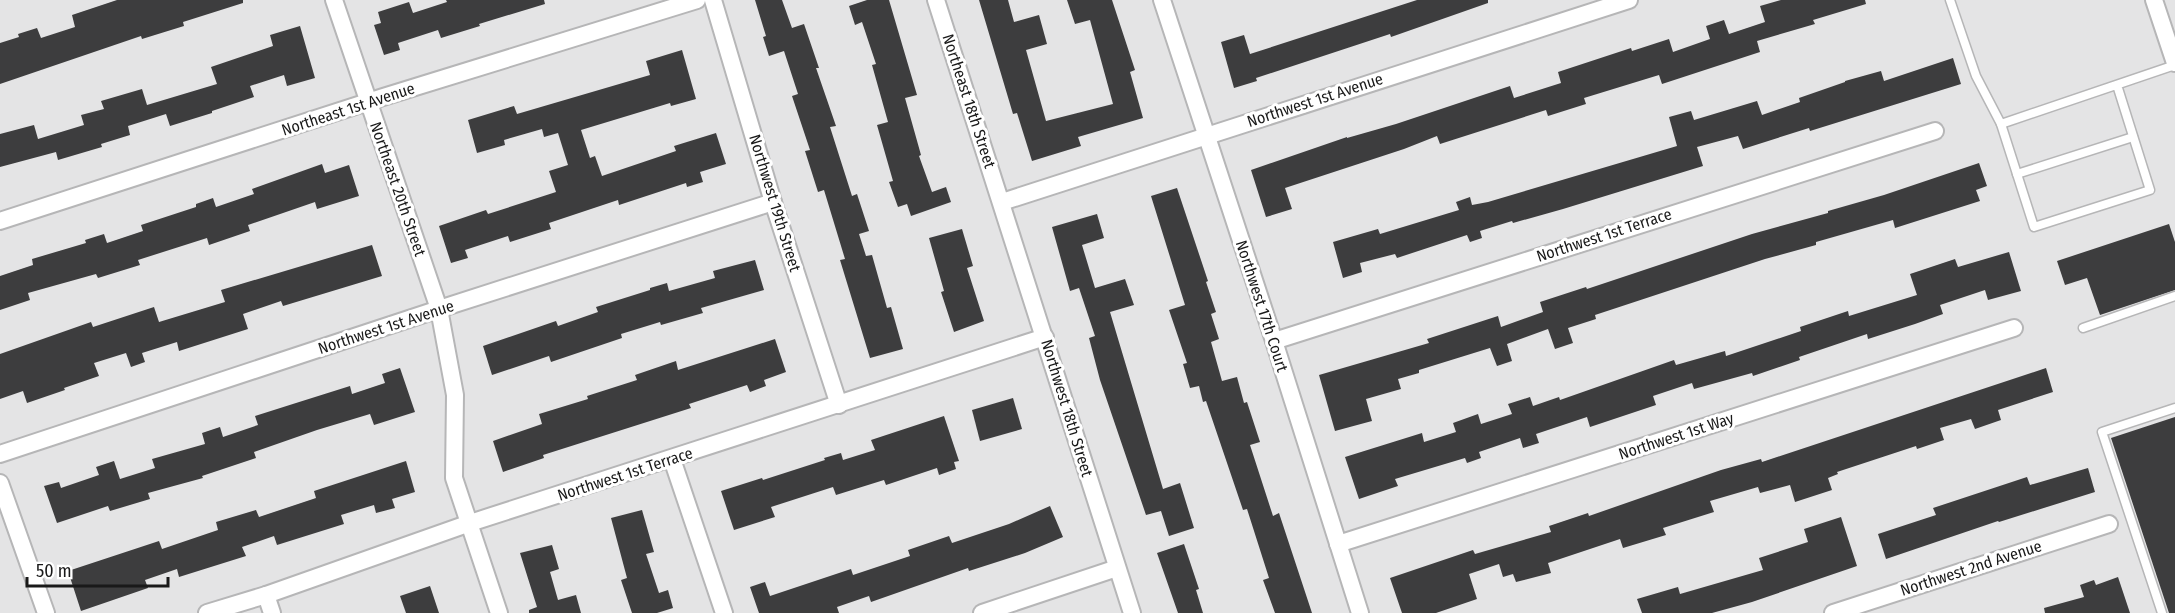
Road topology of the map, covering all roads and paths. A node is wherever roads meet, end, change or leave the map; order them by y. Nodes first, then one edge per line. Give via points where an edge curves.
1 (334, 0) edge
2 (697, 0) edge
3 (713, 0) edge
4 (936, 0) edge
5 (1162, 0) edge
6 (1629, 0) edge
7 (1950, 0) edge
8 (2154, 0) edge
9 (2175, 64) edge
10 (2117, 85) junction
11 (367, 102) junction
12 (2001, 124) junction
13 (1935, 131) dead end
14 (1206, 135) junction
15 (2133, 137) junction
16 (2017, 174) junction
17 (773, 202) junction
18 (1002, 202) junction
19 (0, 221) edge
20 (2175, 296) edge
21 (439, 309) junction
22 (2014, 328) dead end
23 (2083, 328) dead end
24 (1045, 338) junction
25 (1274, 341) junction
26 (839, 405) junction
27 (2175, 408) edge
28 (0, 454) edge
29 (672, 459) junction
30 (0, 483) edge
31 (470, 523) junction
32 (2109, 524) dead end
33 (1338, 544) junction
34 (1117, 568) junction
35 (266, 595) junction
36 (46, 613) edge
37 (207, 613) edge
38 (272, 613) edge
39 (499, 613) edge
40 (724, 613) edge
41 (982, 613) edge
42 (1132, 613) edge
43 (1360, 613) edge
44 (1833, 613) edge
45 (2162, 613) edge

1 - 11 street, Northeast 20th Street
2 - 11 street, Northeast 1st Avenue
3 - 17 street, Northwest 19th Street
4 - 18 street, Northeast 18th Street
5 - 14 street, Northwest 17th Court
6 - 14 street, Northwest 1st Avenue
7 - 12 lane via 1976,76
8 - 9 street
9 - 10 lane
10 - 12 lane
10 - 15 lane
11 - 19 street, Northeast 1st Avenue
11 - 21 street, Northeast 20th Street
12 - 16 lane
13 - 25 street, Northwest 1st Terrace
14 - 18 street, Northwest 1st Avenue
14 - 25 street, Northwest 17th Court
15 - 16 lane
15 - 16 lane via 2150,190 2034,227
17 - 21 street, Northwest 1st Avenue
17 - 26 street, Northwest 19th Street
18 - 24 street, Northwest 18th Street
20 - 23 lane
21 - 28 street, Northwest 1st Avenue
21 - 31 street, Northeast 20th Street via 455,395 454,478
22 - 33 street, Northwest 1st Way
24 - 26 street, Northwest 1st Terrace
24 - 34 street, Northwest 18th Street
25 - 33 street, Northwest 17th Court
26 - 29 street, Northwest 1st Terrace
27 - 45 lane via 2102,432
29 - 31 street, Northwest 1st Terrace
29 - 40 street
30 - 36 street
31 - 35 street, Northwest 1st Terrace
31 - 39 street, Northeast 20th Street
32 - 44 street, Northwest 2nd Avenue
33 - 43 street, Northwest 17th Court
34 - 41 street
34 - 42 street, Northwest 18th Street
35 - 37 street, Northwest 1st Terrace
35 - 38 street

